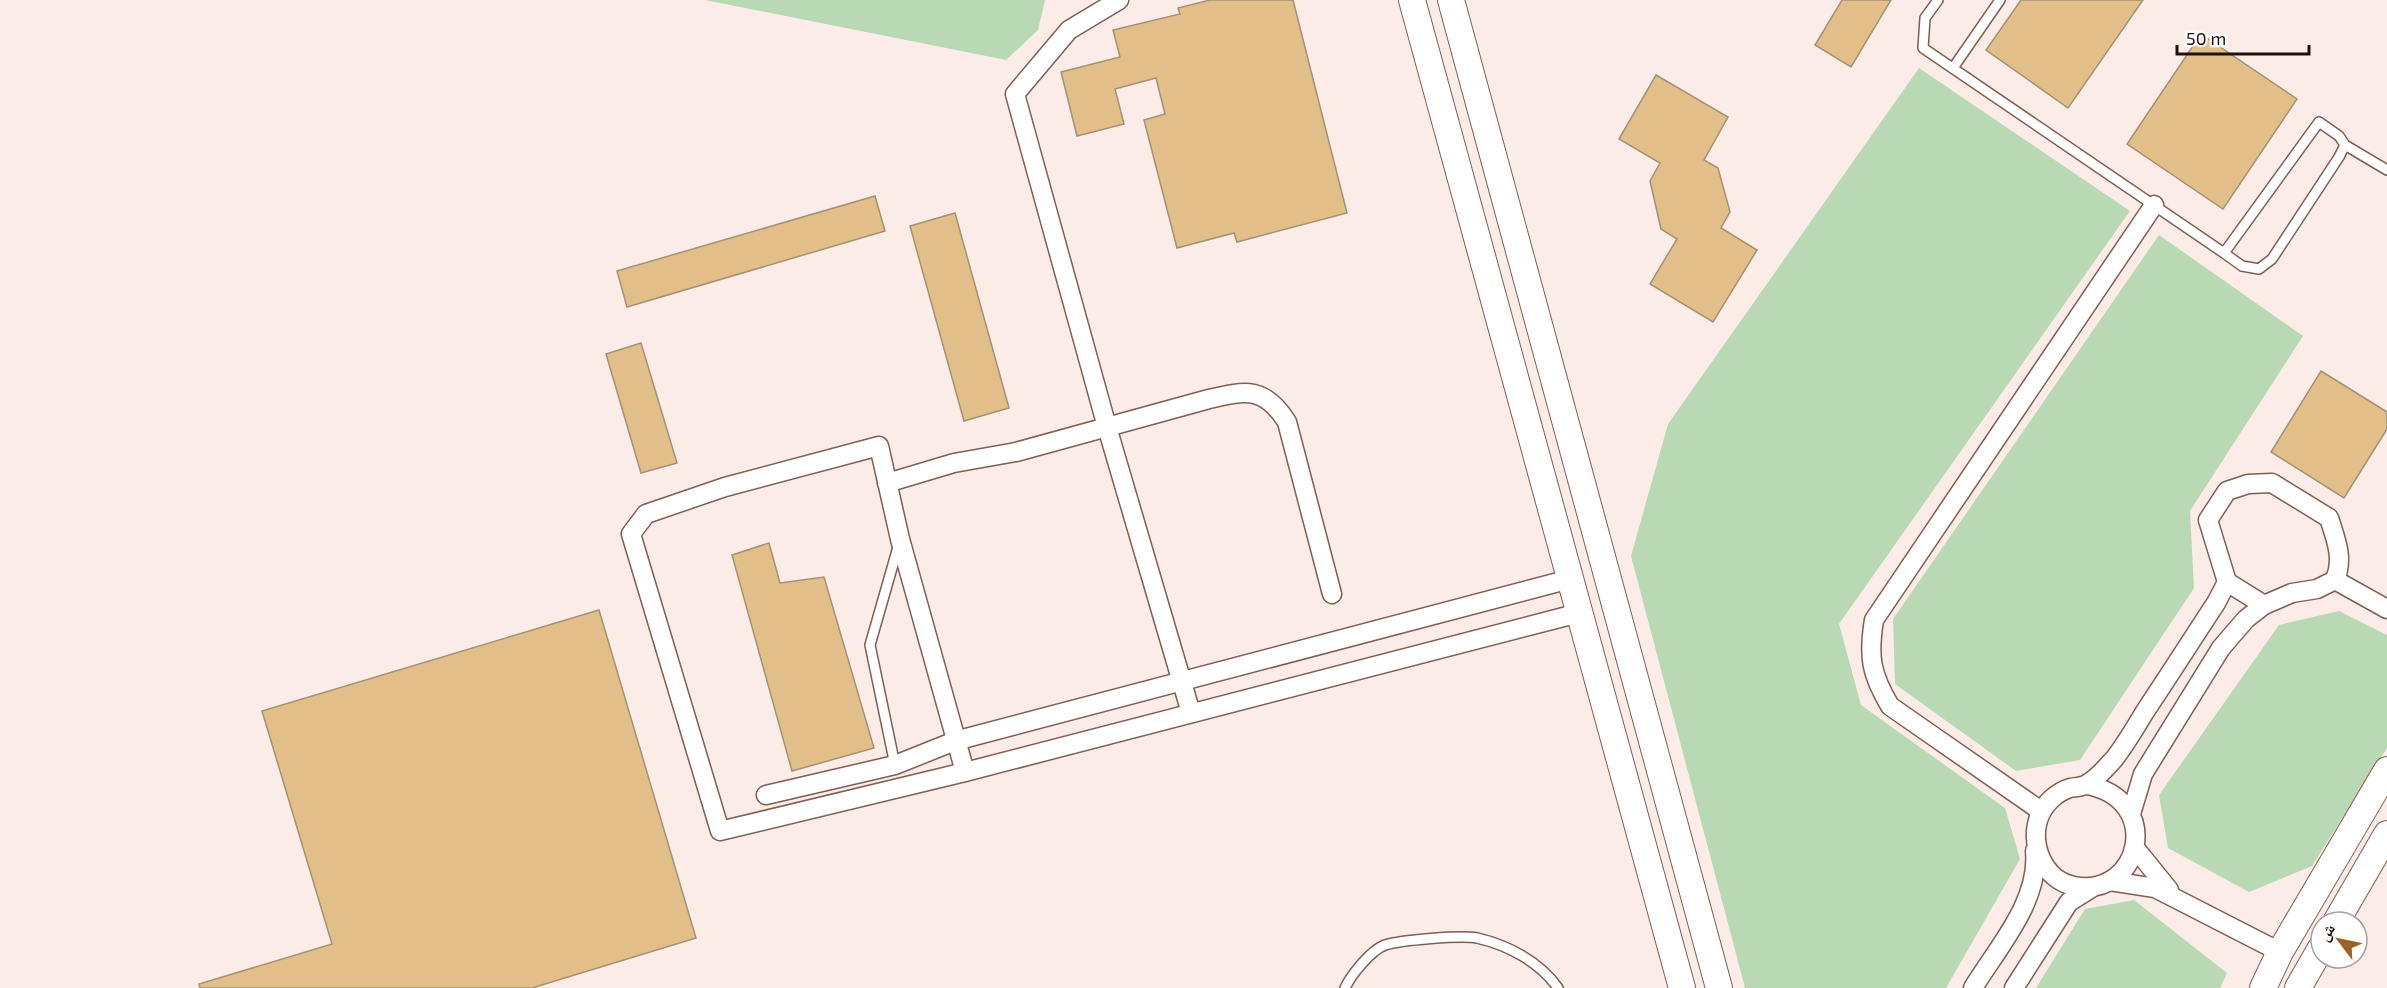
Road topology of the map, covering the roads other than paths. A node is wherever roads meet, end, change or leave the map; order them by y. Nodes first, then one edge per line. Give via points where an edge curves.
1 (1119, 0) edge
2 (1412, 0) edge
3 (1451, 0) edge
4 (1938, 0) edge
5 (2000, 0) edge
6 (1953, 68) junction
7 (2345, 145) junction
8 (2387, 170) edge
9 (2154, 205) junction
10 (2224, 253) junction
11 (1107, 427) junction
12 (887, 483) junction
13 (900, 539) junction
14 (1570, 579) junction
15 (2335, 580) junction
16 (2227, 582) junction
17 (1332, 594) dead end
18 (2264, 605) junction
19 (2387, 609) edge
20 (1579, 613) junction
21 (1181, 681) junction
22 (1191, 713) junction
23 (955, 741) junction
24 (895, 765) junction
25 (2387, 770) edge
26 (964, 772) junction
27 (2087, 785) junction
28 (766, 795) dead end
29 (2041, 811) junction
30 (2131, 814) junction
31 (2387, 834) edge
32 (2035, 843) junction
33 (2135, 848) junction
34 (2101, 884) junction
35 (2177, 898) junction
36 (2343, 910) edge
37 (2280, 952) junction
38 (2309, 969) edge
39 (1345, 988) edge
40 (1558, 988) edge
41 (1682, 988) edge
42 (1719, 988) edge
43 (1973, 988) edge
44 (2014, 988) edge
45 (2263, 988) edge
46 (2298, 988) edge

1 - 11 street via 1069,30 1015,94
2 - 14 main road
3 - 42 main road
4 - 6 lane via 1925,18 1923,48
5 - 6 lane
6 - 9 lane
7 - 8 lane
7 - 10 lane via 2272,259 2259,269 2242,266
7 - 10 lane via 2319,122
9 - 10 lane
9 - 29 street via 1874,620 1869,649 1875,680 1890,706
11 - 12 street
11 - 17 street via 1240,392 1261,395 1276,405 1287,422
11 - 21 street
12 - 13 street
12 - 26 street via 879,446 725,487 646,514 631,534 720,831
13 - 23 street
13 - 24 lane via 870,645
14 - 20 main road
14 - 21 street
15 - 16 street via 2340,566 2339,548 2330,518 2272,483 2248,484 2227,491 2208,520
15 - 18 street
15 - 19 street
16 - 18 street
16 - 27 street via 2114,760
18 - 30 street via 2221,648 2143,774
20 - 22 street
20 - 41 main road
21 - 22 street
21 - 23 street
22 - 26 street
23 - 24 street
23 - 26 street
24 - 28 street
25 - 37 main road
27 - 29 street via 2067,789
27 - 30 street via 2119,798
29 - 32 street
30 - 33 street
31 - 36 main road
32 - 34 street via 2045,868 2058,879 2074,886
32 - 43 street via 2037,865 2026,903
33 - 34 street via 2123,871
33 - 35 street
34 - 35 street via 2145,885
34 - 44 street via 2069,902
35 - 37 street
37 - 45 main road
38 - 46 main road
39 - 40 lane via 1351,974 1384,945 1476,938 1520,953

